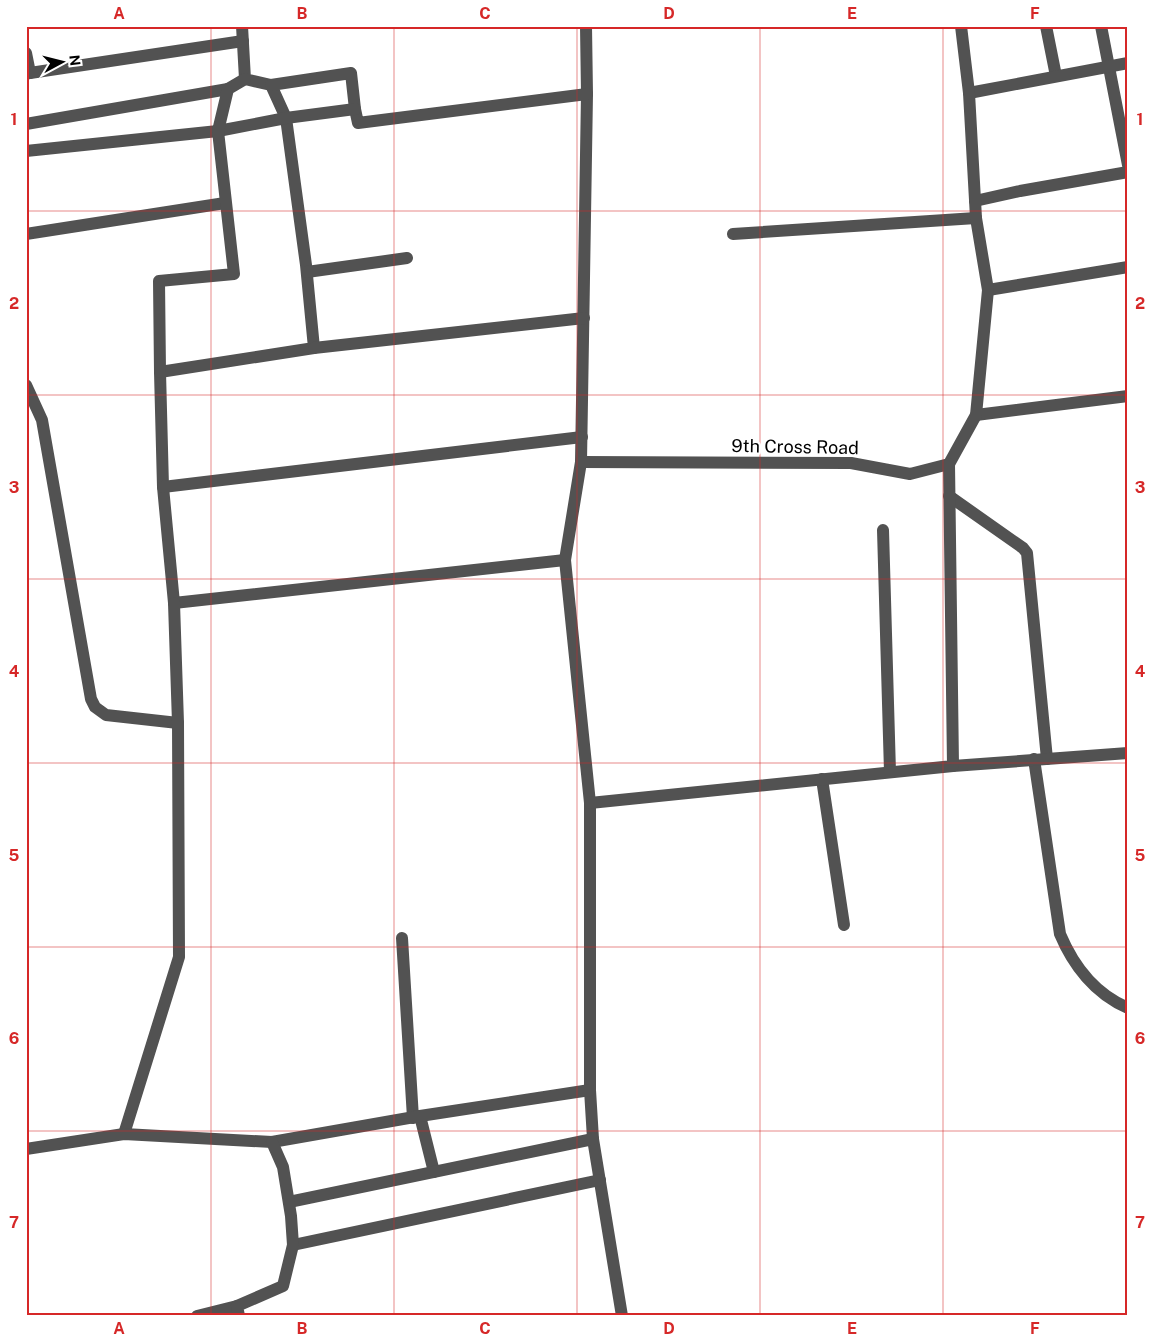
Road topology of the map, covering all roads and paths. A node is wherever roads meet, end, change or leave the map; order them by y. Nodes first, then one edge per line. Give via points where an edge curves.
1 (242, 26) edge
2 (586, 26) edge
3 (961, 26) edge
4 (1046, 26) edge
5 (1101, 26) edge
6 (243, 41) junction
7 (26, 53) edge
8 (1128, 63) edge
9 (1108, 66) junction
10 (28, 74) edge
11 (1056, 76) junction
12 (245, 79) junction
13 (271, 85) junction
14 (228, 89) junction
15 (969, 93) junction
16 (587, 94) junction
17 (355, 109) junction
18 (286, 118) junction
19 (26, 124) edge
20 (218, 131) junction
21 (26, 151) edge
22 (1128, 165) edge
23 (1128, 172) edge
24 (974, 201) junction
25 (225, 203) junction
26 (976, 218) junction
27 (26, 234) edge
28 (733, 234) dead end
29 (407, 258) dead end
30 (1128, 267) edge
31 (306, 272) junction
32 (988, 290) junction
33 (584, 318) junction
34 (314, 348) junction
35 (160, 372) junction
36 (26, 384) edge
37 (1128, 396) edge
38 (976, 415) junction
39 (582, 437) junction
40 (582, 462) junction
41 (949, 464) junction
42 (163, 487) junction
43 (949, 496) junction
44 (883, 530) dead end
45 (565, 560) junction
46 (174, 603) junction
47 (178, 723) junction
48 (1128, 753) edge
49 (1040, 759) junction
50 (953, 766) junction
51 (890, 772) junction
52 (822, 779) junction
53 (590, 803) junction
54 (844, 925) dead end
55 (402, 938) dead end
56 (1128, 1008) edge
57 (590, 1090) junction
58 (416, 1117) junction
59 (124, 1134) junction
60 (593, 1139) junction
61 (272, 1142) junction
62 (26, 1149) edge
63 (434, 1172) junction
64 (600, 1180) junction
65 (289, 1202) junction
66 (294, 1245) junction
67 (238, 1311) edge
68 (197, 1316) edge
69 (622, 1316) edge

1 - 6 street
2 - 16 street
3 - 15 street
4 - 11 street
5 - 9 street
6 - 10 street
6 - 12 street
7 - 10 street
8 - 9 street
9 - 11 street
9 - 22 street
11 - 15 street
12 - 13 street
12 - 14 street
13 - 17 street via 351,73
13 - 18 street
14 - 19 street
14 - 20 street
15 - 24 street
16 - 17 street via 358,123
16 - 33 street
17 - 18 street
18 - 20 street
18 - 31 street
20 - 21 street
20 - 25 street
23 - 24 street
24 - 26 street
25 - 27 street
25 - 35 street via 234,274 160,281
26 - 28 street
26 - 32 street
29 - 31 street
30 - 32 street
31 - 34 street
32 - 38 street
33 - 34 street
33 - 39 street
34 - 35 street
35 - 42 street
36 - 47 street via 42,420 91,699 95,707 106,715
37 - 38 street
38 - 41 street
39 - 40 street
39 - 42 street
40 - 41 street, 9th Cross Road via 851,463 910,474
40 - 45 street
41 - 43 street
42 - 46 street
43 - 49 street via 1027,553
43 - 50 street
44 - 51 street
45 - 46 street
45 - 53 street
46 - 47 street
47 - 59 street via 179,957
48 - 49 street
49 - 50 street
49 - 56 street via 1060,934 1077,967 1112,1000
50 - 51 street
51 - 52 street
52 - 53 street
52 - 54 street
53 - 57 street
55 - 58 street
57 - 58 street
57 - 60 street
58 - 61 street
58 - 63 street
59 - 61 street
59 - 62 street
60 - 63 street
60 - 64 street
61 - 65 street via 283,1167
63 - 65 street
64 - 66 street
64 - 69 street
65 - 66 street
66 - 67 street via 283,1286
67 - 68 street

